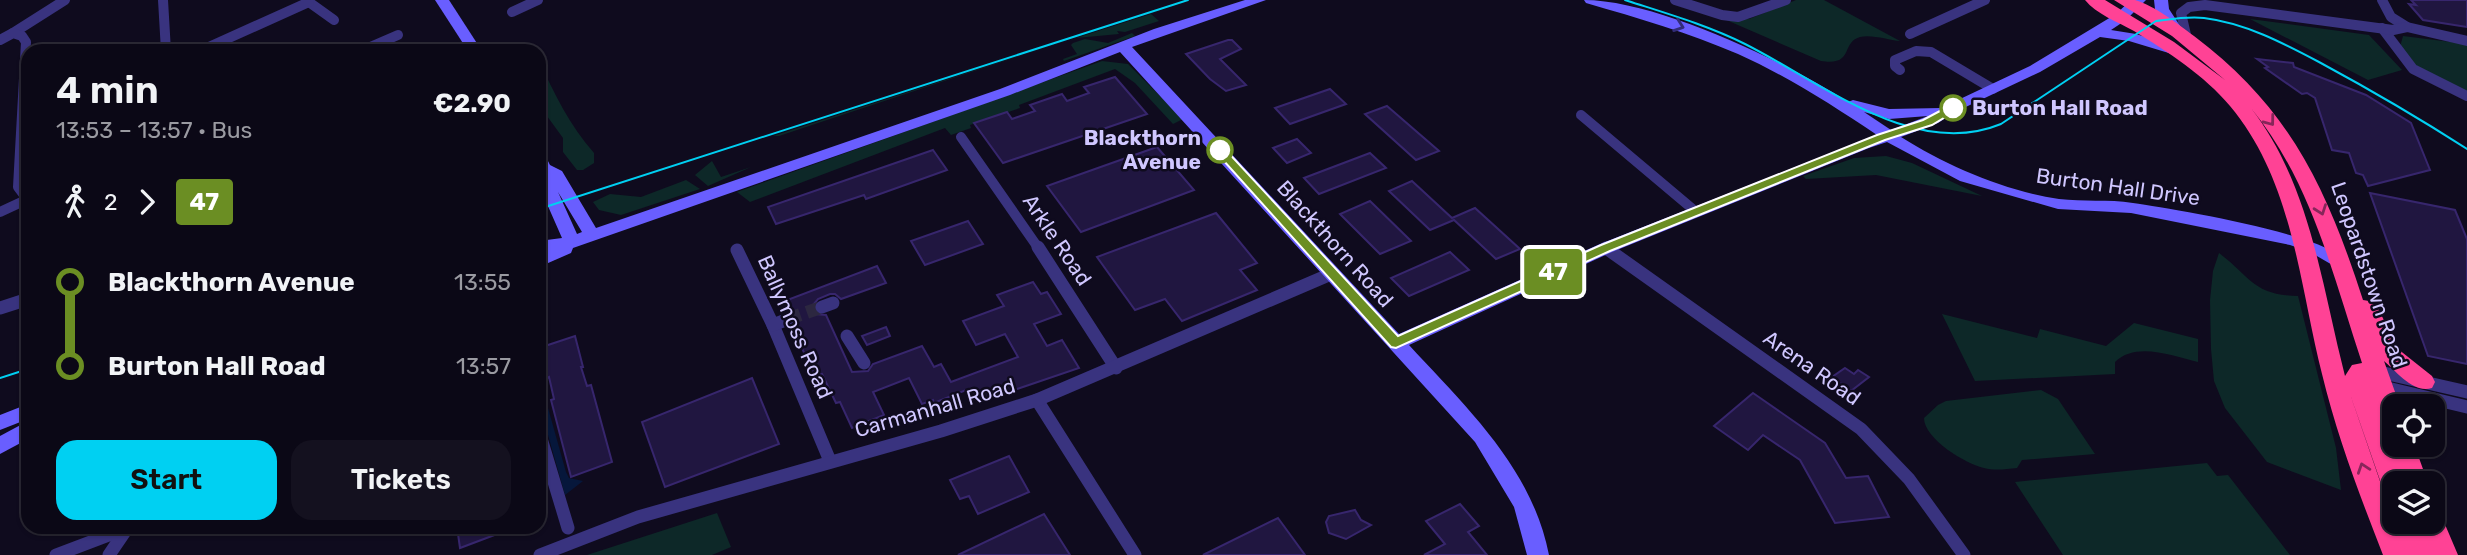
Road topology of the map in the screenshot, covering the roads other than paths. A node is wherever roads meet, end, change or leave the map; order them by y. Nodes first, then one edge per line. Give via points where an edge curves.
1 (65, 0) edge
2 (163, 0) edge
3 (442, 0) edge
4 (538, 0) edge
5 (1259, 0) edge
6 (1591, 0) edge
7 (1675, 0) edge
8 (1786, 0) edge
9 (1985, 0) edge
10 (2093, 0) edge
11 (2161, 0) edge
12 (2382, 0) edge
13 (307, 1) edge
14 (2129, 6) edge
15 (512, 12) dead end
16 (2391, 17) junction
17 (334, 20) dead end
18 (2407, 27) junction
19 (2382, 28) junction
20 (2098, 32) junction
21 (13, 33) junction
22 (1910, 34) dead end
23 (398, 35) dead end
24 (2467, 38) edge
25 (0, 40) edge
26 (2182, 41) junction
27 (26, 44) edge
28 (166, 44) edge
29 (215, 44) edge
30 (377, 44) edge
31 (470, 44) edge
32 (1122, 46) junction
33 (1900, 70) dead end
34 (1993, 89) junction
35 (1827, 95) junction
36 (2467, 96) edge
37 (1948, 110) junction
38 (1581, 115) dead end
39 (1857, 115) junction
40 (1927, 122) junction
41 (21, 133) edge
42 (1889, 135) junction
43 (961, 136) dead end
44 (1858, 147) junction
45 (1930, 159) junction
46 (546, 167) edge
47 (546, 184) edge
48 (21, 191) edge
49 (21, 202) edge
50 (1695, 211) junction
51 (0, 212) edge
52 (592, 235) junction
53 (572, 242) junction
54 (2304, 243) junction
55 (546, 246) edge
56 (1605, 248) junction
57 (737, 250) dead end
58 (546, 258) edge
59 (2341, 264) junction
60 (1331, 274) junction
61 (21, 301) edge
62 (0, 308) edge
63 (788, 319) tunnel mouth
64 (773, 325) junction
65 (847, 336) dead end
66 (1396, 343) junction
67 (863, 363) dead end
68 (1116, 368) junction
69 (2361, 378) junction
70 (2424, 382) junction
71 (2467, 391) edge
72 (1037, 400) junction
73 (2382, 407) edge
74 (2445, 408) edge
75 (2467, 409) edge
76 (21, 414) edge
77 (21, 424) edge
78 (0, 425) edge
79 (21, 433) edge
80 (0, 446) edge
81 (546, 455) edge
82 (830, 461) junction
83 (2389, 471) edge
84 (568, 528) dead end
85 (110, 534) edge
86 (123, 534) edge
87 (2412, 534) edge
88 (2437, 534) edge
89 (544, 554) edge
90 (56, 555) edge
91 (109, 555) edge
92 (1135, 555) edge
93 (1538, 555) edge
94 (1964, 555) edge
95 (2396, 555) edge
96 (2420, 555) edge
97 (2445, 555) edge

1 - 21 street
2 - 28 street
3 - 31 street
4 - 15 street
5 - 32 street
6 -> 35 street via 1710,37
7 - 8 street via 1738,17
9 - 22 street
10 - 14 highway, Leopardstown Road
11 - 26 street
12 - 16 street
13 - 17 street
13 - 29 street
14 - 20 street
14 - 26 highway, Leopardstown Road
16 - 18 street
16 - 19 street
18 - 19 street
18 - 24 street
19 - 26 street via 2198,6 2181,13
19 - 36 street via 2413,69
20 - 26 street
20 - 34 street
21 - 25 street
21 - 27 street via 22,36
23 - 30 street
26 - 54 highway, Leopardstown Road via 2259,134 2288,187
26 -> 59 highway, Leopardstown Road via 2253,100 2296,158 2315,193
32 - 52 street via 1005,92
32 - 60 street, Blackthorn Road
33 - 34 street via 1895,60 1916,51 1931,52
34 - 37 street
35 - 37 street via 1877,113
35 - 39 street
37 - 40 street
38 - 50 street
39 - 42 street
39 - 44 street via 1864,132
40 - 42 street
40 - 45 street via 1917,136
41 - 48 street
42 - 44 street
42 - 45 street, Burton Hall Drive
43 - 68 street, Arkle Road
44 - 45 street, Burton Hall Drive
44 - 50 street
45 - 54 street, Burton Hall Drive via 1991,186 2047,202 2132,208
46 - 52 street via 556,175
47 - 53 street
49 - 51 street
50 - 56 street
52 - 53 street
53 - 55 street
53 - 58 street
54 - 59 street, Burton Hall Drive
54 - 69 highway, Leopardstown Road
56 - 66 street
56 - 94 street, Arena Road via 1857,424 1904,470
57 - 64 street, Ballymoss Road
59 - 69 highway, Leopardstown Road
59 - 70 highway via 2359,286 2390,354
60 - 66 street, Blackthorn Road
60 - 68 street, Carmanhall Road
61 - 62 street
63 - 64 street
64 - 82 street, Ballymoss Road
65 - 67 street
66 - 93 street, Blackthorn Road via 1482,438 1509,475 1524,503
68 - 72 street, Carmanhall Road
69 - 70 street
69 - 73 highway, Leopardstown Road
69 - 75 street
69 - 83 highway
95 -> 69 highway, Leopardstown Road via 2360,460
70 - 71 street
72 - 82 street, Carmanhall Road
72 - 92 street
74 - 75 street
76 - 78 street
77 - 78 street
79 - 80 street
81 - 84 street
82 - 89 street, Carmanhall Road via 638,517
85 - 90 street
86 - 91 street
87 - 96 highway
88 - 97 highway

